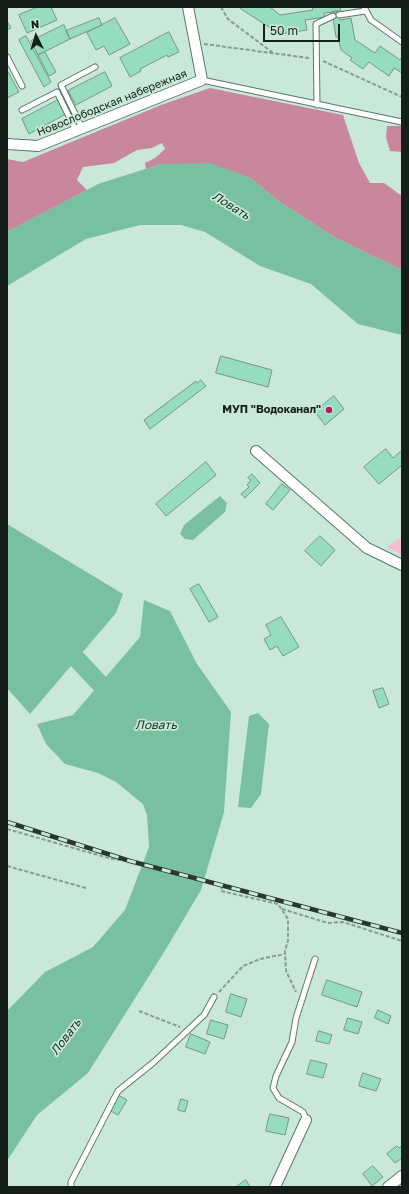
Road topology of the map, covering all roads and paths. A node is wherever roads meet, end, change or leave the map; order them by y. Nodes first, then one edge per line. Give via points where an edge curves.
1 (188, 7) edge
2 (221, 7) edge
3 (364, 9) edge
4 (339, 15) dead end
5 (333, 16) dead end
6 (402, 42) edge
7 (195, 43) junction
8 (274, 53) junction
9 (7, 57) edge
10 (317, 59) junction
11 (95, 67) dead end
12 (202, 80) junction
13 (22, 86) dead end
14 (402, 97) edge
15 (317, 105) junction
16 (22, 110) dead end
17 (402, 122) edge
18 (79, 130) junction
19 (7, 143) edge
20 (256, 450) dead end
21 (402, 565) edge
22 (7, 829) edge
23 (7, 866) edge
24 (86, 888) dead end
25 (281, 909) junction
26 (402, 941) edge
27 (285, 954) junction
28 (314, 959) dead end
29 (214, 997) joint
30 (300, 1004) junction
31 (139, 1011) dead end
32 (189, 1030) junction
33 (306, 1120) joint
34 (402, 1176) edge
35 (71, 1187) edge
36 (275, 1187) edge
37 (388, 1187) edge

1 - 7 street
2 - 8 path via 228,19
3 - 4 lane
3 - 6 lane via 371,20
5 - 10 lane via 316,24
7 - 8 path
7 - 12 street
8 - 10 path
9 - 13 lane
10 - 14 path
10 - 15 lane
11 - 18 lane via 61,85
12 - 15 lane
12 - 18 street, Новослободская набережная
15 - 17 lane
16 - 18 lane via 57,92
18 - 19 street, Новослободская набережная via 38,146
20 - 21 street via 367,548
22 - 25 path via 112,859 130,861 222,886 221,891 278,904
23 - 24 path
25 - 26 path via 328,923 343,922
25 - 27 path via 288,919
27 - 29 path via 260,959 243,966
27 - 30 path via 286,971
28 - 30 lane
29 - 32 lane via 204,1016
30 - 33 lane via 292,1042 273,1088 279,1098 303,1112
31 - 32 path
32 - 35 lane via 118,1091
33 - 36 street
34 - 37 street

